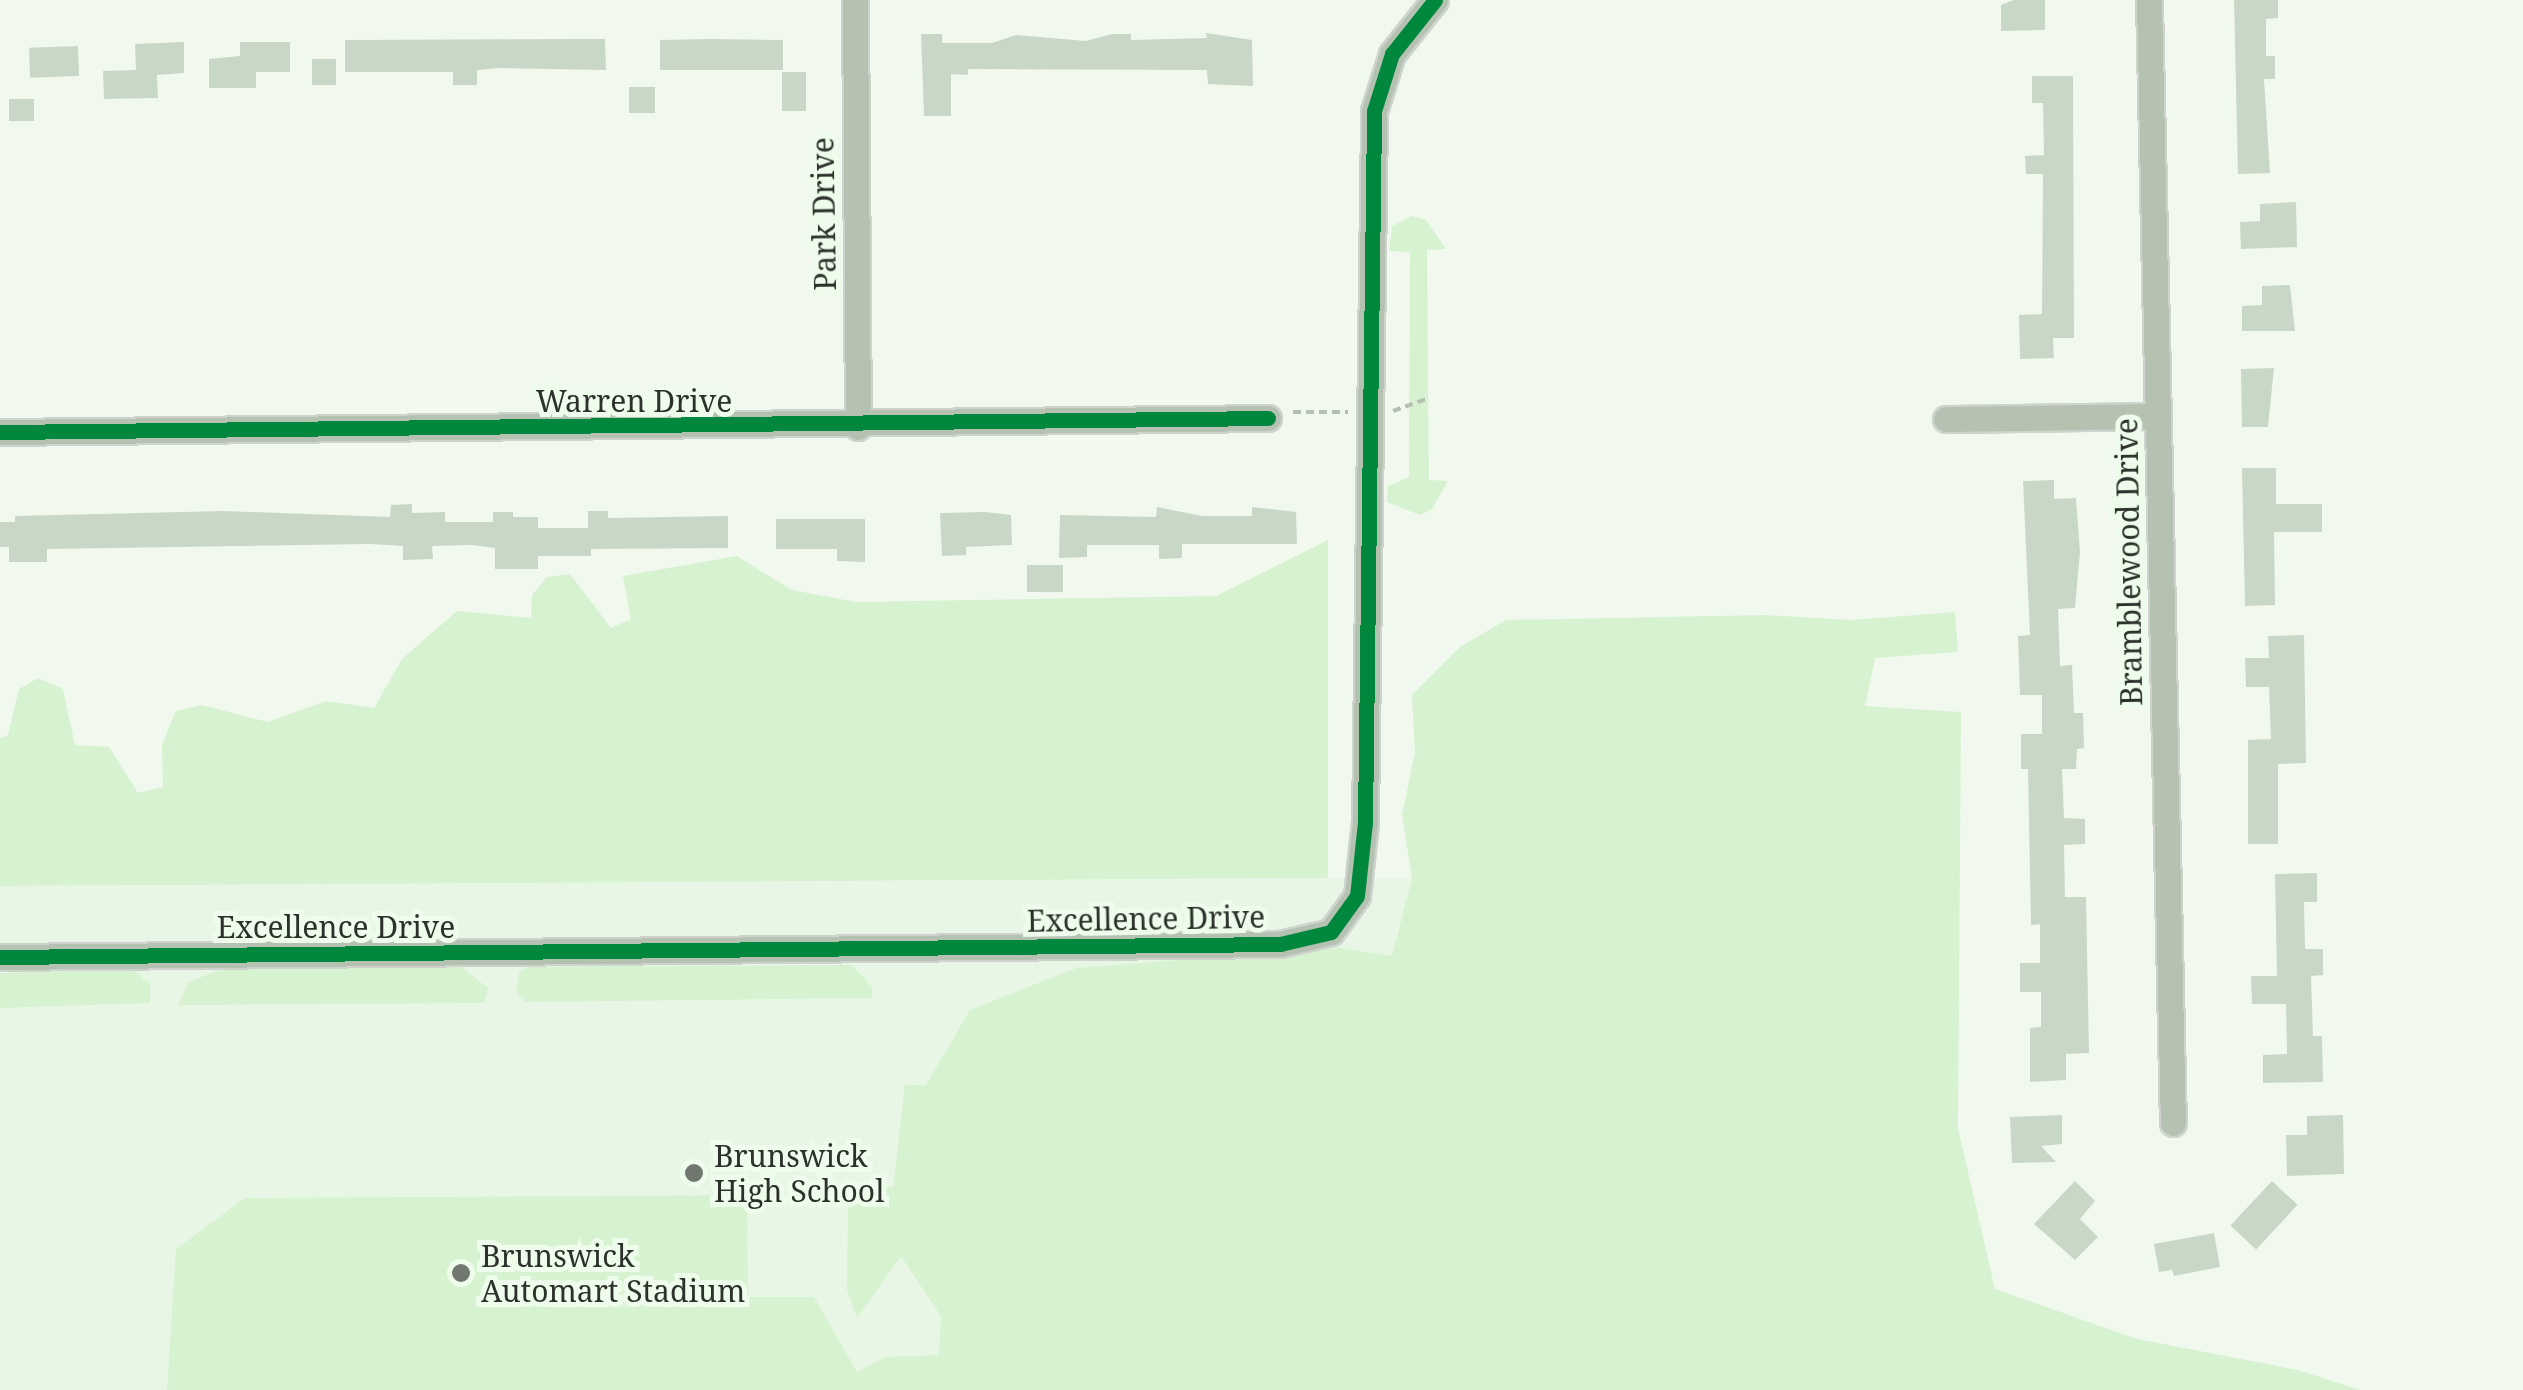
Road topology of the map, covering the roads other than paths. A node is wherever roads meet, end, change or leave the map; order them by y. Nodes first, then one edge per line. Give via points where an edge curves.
1 (855, 0) edge
2 (1435, 0) edge
3 (2149, 0) edge
4 (2158, 416) junction
5 (1268, 418) dead end
6 (1946, 419) dead end
7 (858, 426) junction
8 (0, 432) edge
9 (0, 957) edge
10 (2173, 1123) dead end

1 - 7 street, Park Drive
2 - 9 street, Excellence Drive via 1392,54 1374,111 1364,842 1357,896 1331,932 1280,944
3 - 4 street, Bramblewood Drive
4 - 6 street
4 - 10 street, Bramblewood Drive
5 - 7 street, Warren Drive
7 - 8 street, Warren Drive

